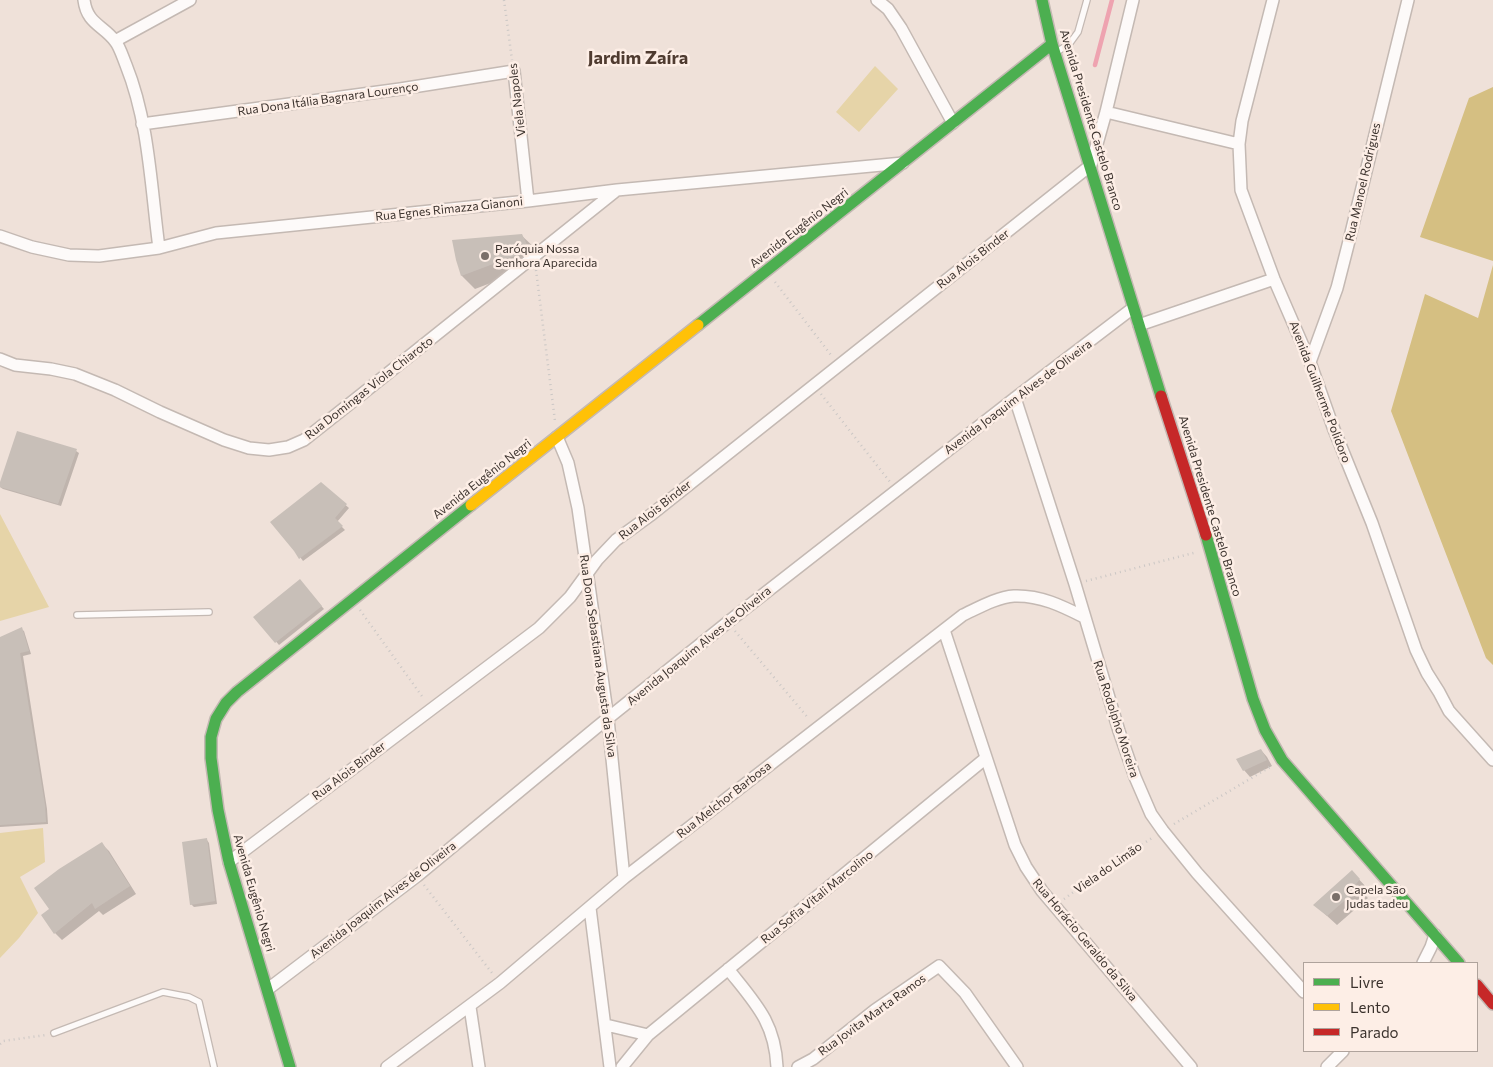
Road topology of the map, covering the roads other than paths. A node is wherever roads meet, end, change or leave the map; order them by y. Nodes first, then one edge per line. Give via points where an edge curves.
1 (84, 0) edge
2 (190, 0) edge
3 (877, 0) edge
4 (1042, 0) edge
5 (1087, 0) edge
6 (1133, 0) edge
7 (1273, 0) edge
8 (1408, 0) edge
9 (115, 41) junction
10 (1054, 49) junction
11 (514, 71) joint
12 (1106, 112) junction
13 (953, 123) junction
14 (142, 124) junction
15 (1239, 144) junction
16 (903, 163) junction
17 (1091, 166) junction
18 (616, 190) junction
19 (528, 201) junction
20 (0, 236) edge
21 (159, 248) junction
22 (1274, 279) junction
23 (1134, 308) junction
24 (1139, 325) junction
25 (0, 359) edge
26 (1310, 362) junction
27 (1015, 398) junction
28 (557, 437) junction
29 (586, 574) junction
30 (209, 612) dead end
31 (77, 616) dead end
32 (1084, 617) junction
33 (944, 630) junction
34 (608, 719) junction
35 (986, 758) junction
36 (1493, 760) edge
37 (229, 862) junction
38 (624, 878) junction
39 (590, 908) junction
40 (1435, 935) junction
41 (1424, 962) edge
42 (1458, 962) edge
43 (728, 969) junction
44 (1478, 986) edge
45 (268, 989) junction
46 (1303, 991) edge
47 (1493, 1004) edge
48 (470, 1007) junction
49 (606, 1025) junction
50 (54, 1033) road end
51 (648, 1035) junction
52 (1342, 1052) edge
53 (214, 1067) edge
54 (290, 1067) edge
55 (387, 1067) edge
56 (479, 1067) edge
57 (610, 1067) edge
58 (622, 1067) edge
59 (777, 1067) edge
60 (798, 1067) edge
61 (1017, 1067) edge
62 (1191, 1067) edge
63 (1327, 1067) edge

1 - 9 street via 92,20
2 - 9 street
3 - 13 street via 901,28
4 - 10 street, Avenida Presidente Castelo Branco
5 - 10 lane via 1078,32 1070,43
6 - 12 street
7 - 15 street, Avenida Guilherme Polidoro via 1242,120
8 - 26 street, Rua Manoel Rodrigues via 1337,288
9 - 14 street via 135,92
10 - 13 street, Avenida Eugênio Negri
10 - 17 street, Avenida Presidente Castelo Branco
11 - 14 street, Rua Dona Itália Bagnara Lourenço
11 - 19 street, Viela Napoles
12 - 15 street
12 - 17 street
13 - 16 street, Avenida Eugênio Negri
14 - 21 street
15 - 22 street, Avenida Guilherme Polidoro via 1241,190
16 - 18 street, Rua Egnes Rimazza Gianoni
16 - 28 street, Avenida Eugênio Negri
17 - 23 street, Avenida Presidente Castelo Branco
17 - 29 street, Rua Alois Binder via 616,540
18 - 19 street, Rua Egnes Rimazza Gianoni
18 - 25 street, Rua Domingas Viola Chiaroto via 304,440 288,447 269,450 249,448 75,374 15,365
19 - 21 street, Rua Egnes Rimazza Gianoni via 216,233
20 - 21 street, Rua Egnes Rimazza Gianoni via 69,255 100,256
22 - 24 street
22 - 26 street, Avenida Guilherme Polidoro
23 - 24 street, Avenida Presidente Castelo Branco
23 - 27 street, Avenida Joaquim Alves de Oliveira
24 - 40 street, Avenida Presidente Castelo Branco via 1265,730 1282,760
26 - 36 street, Avenida Guilherme Polidoro via 1426,674 1449,711
27 - 32 street, Rua Rodolpho Moreira
27 - 34 street, Avenida Joaquim Alves de Oliveira
28 - 29 street, Rua Dona Sebastiana Augusta da Silva via 568,463 578,508
28 - 37 street, Avenida Eugênio Negri via 226,703 216,719 211,738 211,758
29 - 34 street, Rua Dona Sebastiana Augusta da Silva
29 - 37 street, Rua Alois Binder via 570,597 539,628
30 - 31 lane
32 - 33 street, Rua Melchor Barbosa via 1055,602 1013,596 971,611
32 - 46 street, Rua Rodolpho Moreira via 1135,777 1151,814 1203,880
33 - 35 street, Rua Horácio Geraldo da Silva
33 - 38 street, Rua Melchor Barbosa
34 - 38 street, Rua Dona Sebastiana Augusta da Silva
34 - 45 street, Avenida Joaquim Alves de Oliveira via 416,876
35 - 43 street, Rua Sofia Vitali Marcolino
35 - 62 street, Rua Horácio Geraldo da Silva via 1015,845 1026,867 1054,906
37 - 45 street, Avenida Eugênio Negri
38 - 39 street, Rua Melchor Barbosa
39 - 48 street, Rua Melchor Barbosa
39 - 49 street
40 - 41 street
40 - 42 street, Avenida Presidente Castelo Branco
43 - 51 street, Rua Sofia Vitali Marcolino
43 - 59 street via 760,1008 769,1025
44 - 47 street
45 - 54 street, Avenida Eugênio Negri
48 - 55 street, Rua Melchor Barbosa
48 - 56 street
49 - 51 street
49 - 57 street
50 - 53 lane via 162,992 189,996 199,1002
51 - 58 street, Rua Sofia Vitali Marcolino
52 - 63 street
60 - 61 street, Rua Jovita Marta Ramos via 939,966 965,993

